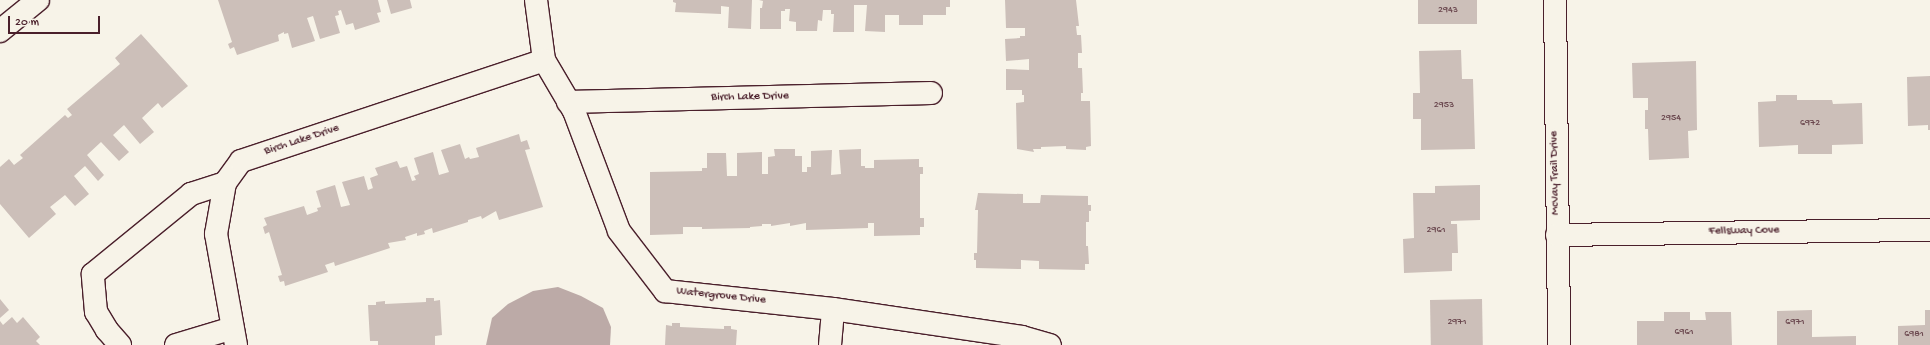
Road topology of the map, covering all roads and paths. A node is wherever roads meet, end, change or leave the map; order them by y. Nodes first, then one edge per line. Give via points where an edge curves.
1 (38, 0) edge
2 (536, 0) edge
3 (1555, 0) edge
4 (0, 31) edge
5 (544, 60) junction
6 (931, 93) dead end
7 (568, 102) junction
8 (225, 183) junction
9 (1930, 230) edge
10 (1557, 234) junction
11 (833, 309) junction
12 (234, 337) edge
13 (120, 345) edge
14 (176, 345) edge
15 (830, 345) edge
16 (1050, 345) edge
17 (1559, 345) edge

1 - 4 street
2 - 5 street, Watergrove Drive
3 - 10 street, McVay Trail Drive
5 - 7 street, Watergrove Drive
5 - 8 street, Birch Lake Drive via 241,161
6 - 7 street, Birch Lake Drive
7 - 11 street, Watergrove Drive via 574,111 619,232 665,291
8 - 12 street, Birch Lake Drive via 216,234
8 - 13 street via 192,194 93,274 96,312
9 - 10 street, Fellsway Cove
10 - 17 street, McVay Trail Drive
11 - 15 street
11 - 16 street, Watergrove Drive via 1022,337
12 - 14 street

